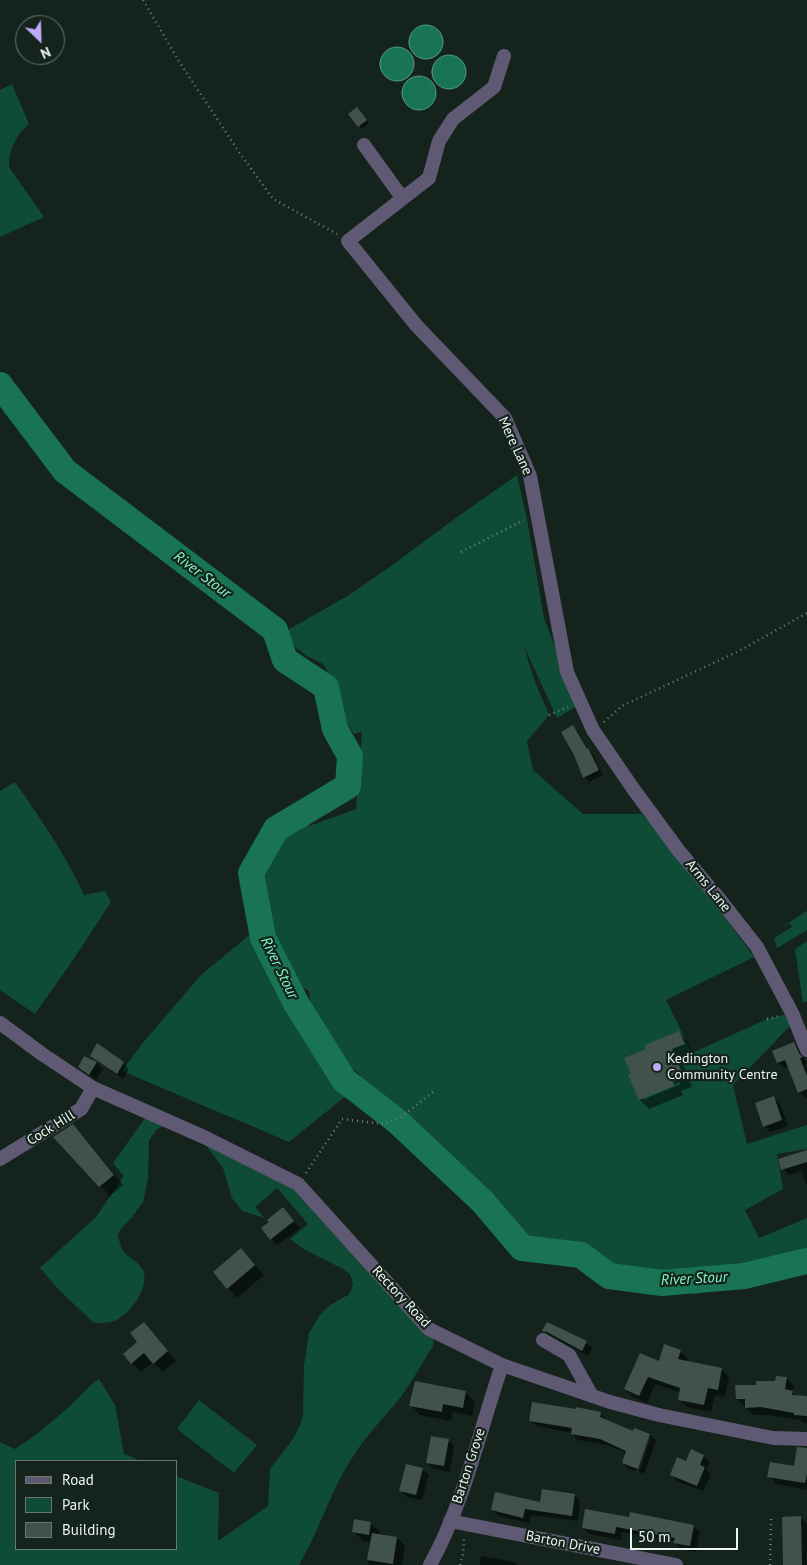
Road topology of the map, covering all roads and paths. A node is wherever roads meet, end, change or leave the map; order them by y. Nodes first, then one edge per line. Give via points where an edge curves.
1 (143, 0) edge
2 (504, 56) dead end
3 (364, 145) dead end
4 (404, 197) junction
5 (348, 241) junction
6 (537, 513) junction
7 (461, 552) dead end
8 (807, 613) edge
9 (580, 701) junction
10 (549, 715) dead end
11 (593, 730) junction
12 (0, 1023) edge
13 (807, 1050) edge
14 (93, 1088) junction
15 (433, 1092) dead end
16 (0, 1159) edge
17 (298, 1184) junction
18 (543, 1340) dead end
19 (502, 1365) junction
20 (592, 1396) junction
21 (807, 1439) edge
22 (771, 1519) dead end
23 (457, 1523) junction
24 (430, 1565) edge
25 (460, 1565) edge
26 (676, 1565) edge
27 (770, 1565) edge

1 - 5 path via 180,64 273,199
2 - 4 street via 494,87 453,119 439,140 429,178
3 - 4 street
4 - 5 street
5 - 6 street, Mere Lane via 416,325 505,418 530,476
6 - 7 path
6 - 9 street, Mere Lane via 567,672
8 - 11 path via 739,651 622,706
9 - 10 path
9 - 11 street, Mere Lane
11 - 13 street, Arms Lane via 679,851 757,947 760,964 792,1013
12 - 14 street, Rectory Road
14 - 16 street, Cock Hill via 81,1109
14 - 17 street, Rectory Road via 204,1137
15 - 17 path via 401,1117 383,1124 342,1119
17 - 19 street, Rectory Road via 429,1329
18 - 20 street via 569,1355
19 - 20 street, Rectory Road
19 - 23 street, Barton Grove
20 - 21 street, Rectory Road via 659,1415 763,1436
22 - 27 path
23 - 24 street, Barton Grove
23 - 25 path via 464,1549
23 - 26 street, Barton Drive

